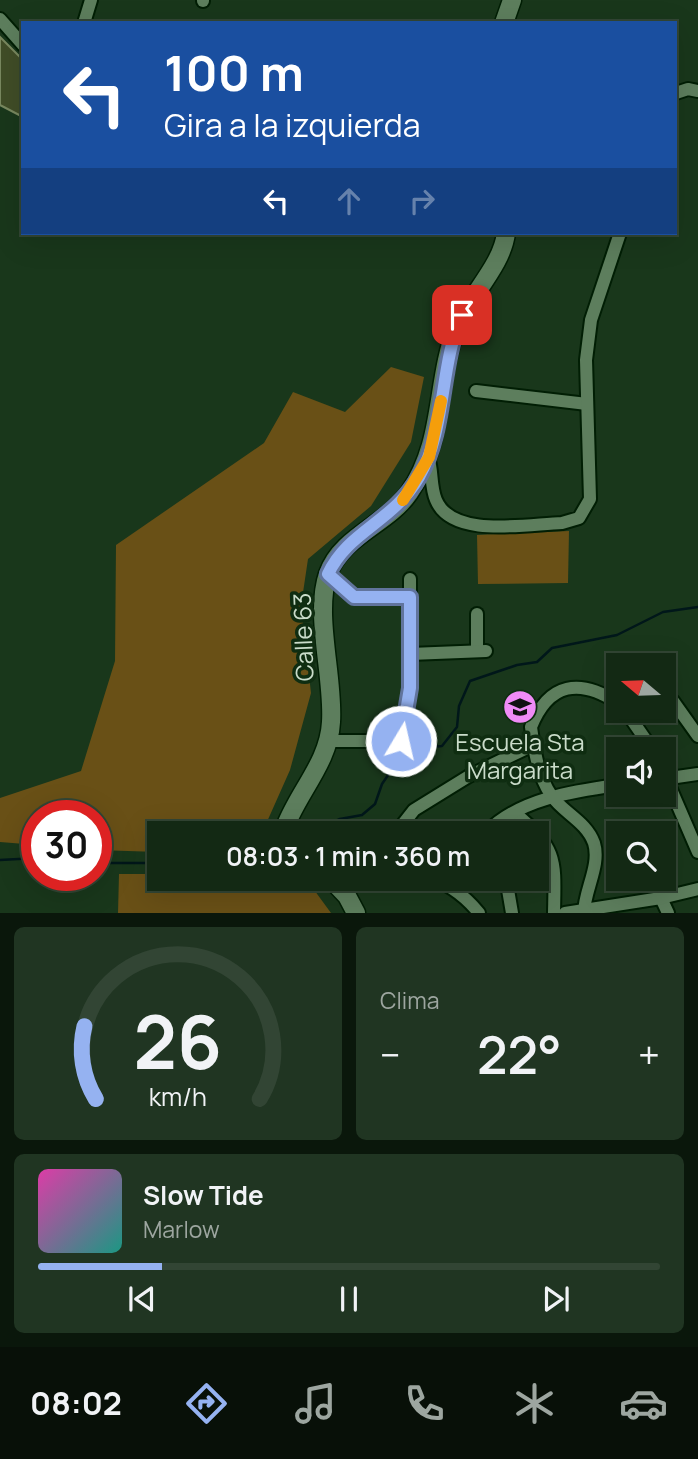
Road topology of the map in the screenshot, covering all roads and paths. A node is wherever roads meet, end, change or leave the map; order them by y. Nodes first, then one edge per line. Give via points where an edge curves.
1 (91, 0) edge
2 (512, 0) edge
3 (0, 19) edge
4 (86, 21) edge
5 (505, 21) edge
6 (21, 43) edge
7 (698, 91) edge
8 (677, 93) edge
9 (505, 235) edge
10 (619, 235) edge
11 (476, 391) dead end
12 (587, 404) junction
13 (429, 457) junction
14 (328, 574) junction
15 (410, 579) dead end
16 (410, 597) junction
17 (477, 614) dead end
18 (410, 654) junction
19 (606, 696) edge
20 (676, 704) edge
21 (697, 729) edge
22 (328, 741) junction
23 (533, 745) junction
24 (698, 774) edge
25 (676, 775) edge
26 (606, 787) edge
27 (551, 796) junction
28 (676, 801) edge
29 (515, 813) junction
30 (290, 821) edge
31 (405, 821) edge
32 (499, 821) edge
33 (698, 852) edge
34 (698, 888) edge
35 (343, 891) edge
36 (461, 891) edge
37 (508, 891) edge
38 (661, 898) junction
39 (623, 908) edge
40 (584, 911) edge
41 (356, 913) edge
42 (479, 913) edge
43 (512, 913) edge
44 (554, 913) edge
45 (565, 913) edge
46 (668, 913) edge

1 - 4 street
2 - 5 main road
3 - 6 street
7 - 8 street
9 - 13 main road, Calle 63 via 456,328
10 - 12 street via 590,320
11 - 12 street
12 - 13 street via 590,499 583,514 568,523 478,526 455,521 437,502
13 - 14 main road, Calle 63 via 407,495 340,552
14 - 16 street via 354,597
14 - 22 main road, Calle 63 via 324,611 331,704
15 - 16 street
16 - 18 street
17 - 18 street via 482,651
18 - 22 street via 401,741
19 - 23 street via 591,688 558,692 537,713 531,727
20 - 21 street
22 - 30 main road, Calle 63
23 - 27 street
23 - 31 street via 469,776 414,810
24 - 25 street
26 - 27 street
27 - 29 street
27 - 40 street via 581,822 594,843
28 - 33 street
29 - 32 street
29 - 44 street via 547,845 554,861
34 - 38 street
35 - 41 main road
36 - 42 street
37 - 43 street
38 - 39 street
38 - 46 street
39 - 40 street
40 - 45 street

